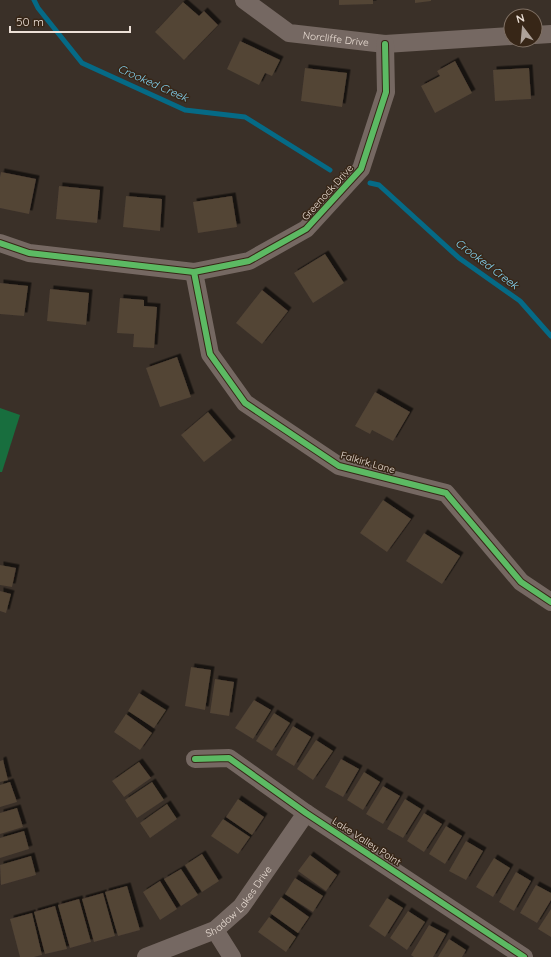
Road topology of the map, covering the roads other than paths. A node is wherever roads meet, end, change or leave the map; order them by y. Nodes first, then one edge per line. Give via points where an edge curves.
1 (244, 0) edge
2 (503, 37) edge
3 (385, 44) junction
4 (0, 243) edge
5 (194, 272) junction
6 (551, 602) edge
7 (195, 759) dead end
8 (306, 813) junction
9 (215, 930) junction
10 (146, 957) edge
11 (232, 957) edge
12 (524, 957) edge

1 - 3 street, Norcliffe Drive via 288,33
2 - 3 street, Norcliffe Drive
3 - 5 street, Greenock Drive via 386,92 361,169 306,229 249,261
4 - 5 street, Greenock Drive via 29,253
5 - 6 street, Falkirk Lane via 210,354 245,403 339,466 446,493 521,582
7 - 8 street, Lake Valley Point via 229,758
8 - 9 street, Shadow Lakes Drive via 241,907
8 - 12 street, Lake Valley Point
9 - 10 street, Shadow Lakes Drive
9 - 11 street

